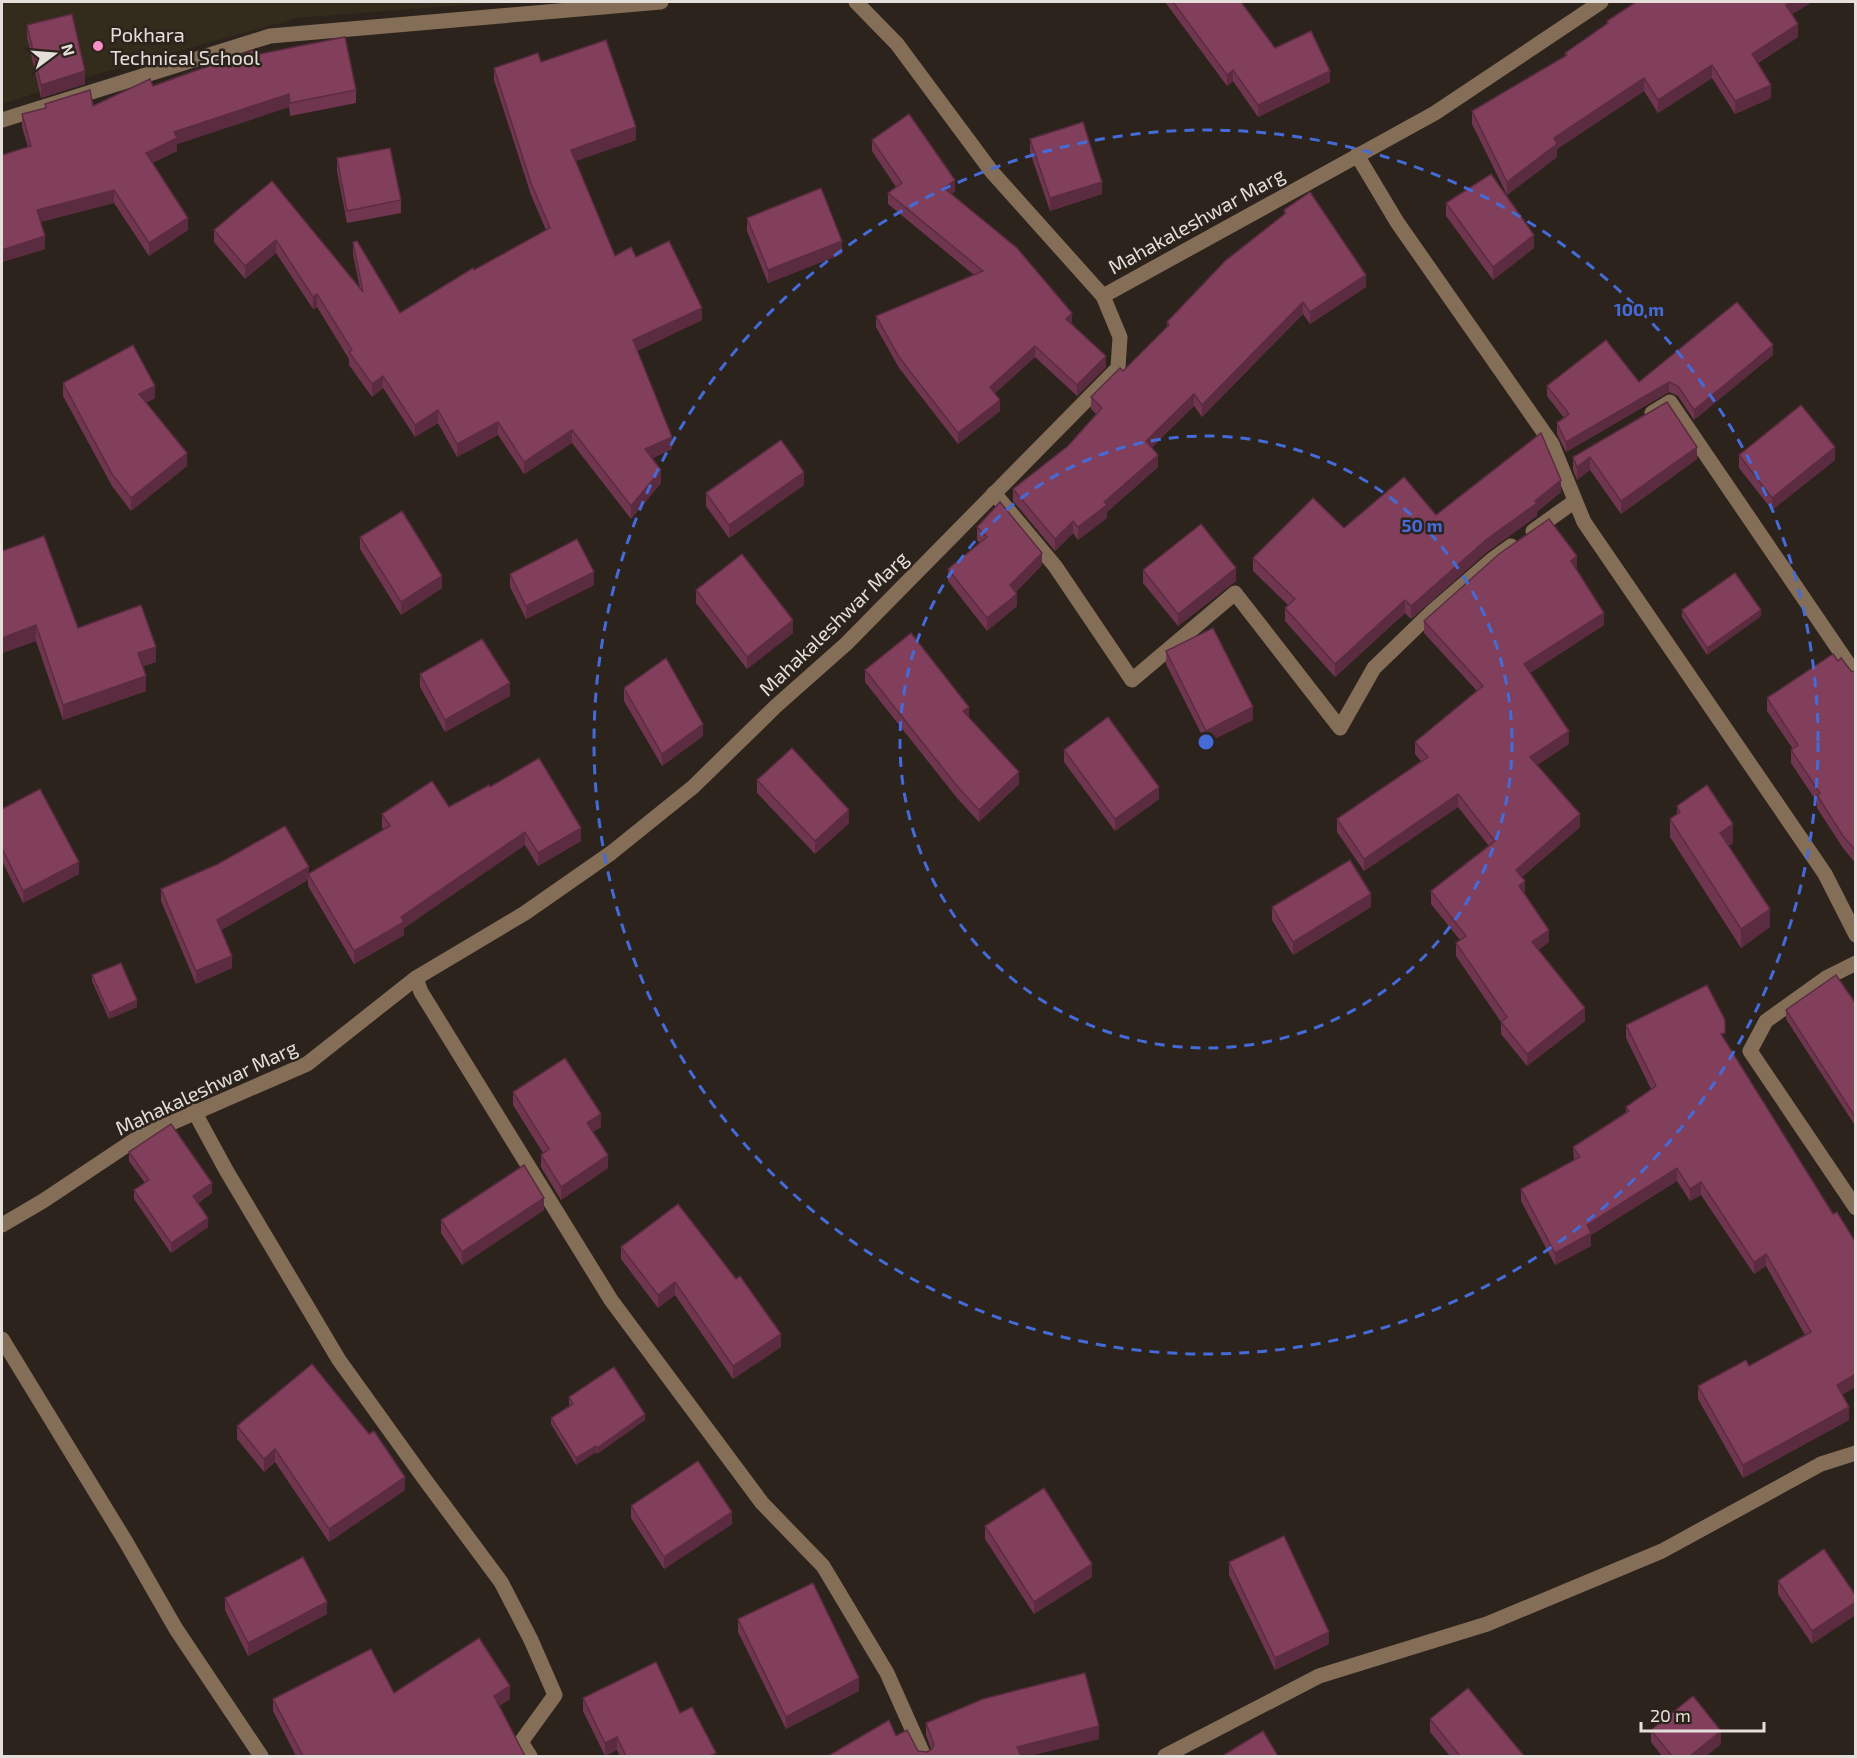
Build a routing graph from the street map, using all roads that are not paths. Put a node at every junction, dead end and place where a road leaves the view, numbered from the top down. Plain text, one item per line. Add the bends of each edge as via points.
1 (662, 2) edge
2 (856, 2) edge
3 (1601, 2) edge
4 (2, 120) edge
5 (1357, 155) junction
6 (1103, 296) junction
7 (1641, 419) edge
8 (993, 493) junction
9 (1575, 501) junction
10 (1856, 675) edge
11 (1856, 935) edge
12 (1856, 963) edge
13 (416, 978) junction
14 (195, 1112) junction
15 (1856, 1208) edge
16 (2, 1225) edge
17 (2, 1339) edge
18 (1856, 1453) edge
19 (261, 1756) edge
20 (530, 1756) edge
21 (924, 1756) edge
22 (1165, 1756) edge

1 - 4 street via 270,36
2 - 6 street via 897,44 993,172
3 - 5 street, Mahakaleshwar Marg via 1435,112
5 - 6 street, Mahakaleshwar Marg
5 - 9 street via 1397,222 1566,463
6 - 8 street, Mahakaleshwar Marg via 1120,336 1118,368
7 - 10 street via 1670,402
8 - 9 street via 1055,566 1132,680 1235,593 1340,728 1374,668 1433,611 1493,559
8 - 13 street, Mahakaleshwar Marg via 846,644 693,787 592,867 525,913
9 - 11 street via 1584,522 1825,874
12 - 15 street via 1826,978 1766,1020 1750,1051
13 - 14 street, Mahakaleshwar Marg via 307,1064
13 - 21 street via 611,1300 762,1503 823,1566 887,1673
14 - 16 street, Mahakaleshwar Marg via 139,1137
14 - 20 street via 339,1360 501,1582 555,1695 521,1742
17 - 19 street via 176,1629
18 - 22 street via 1821,1464 1662,1551 1487,1624 1319,1676

